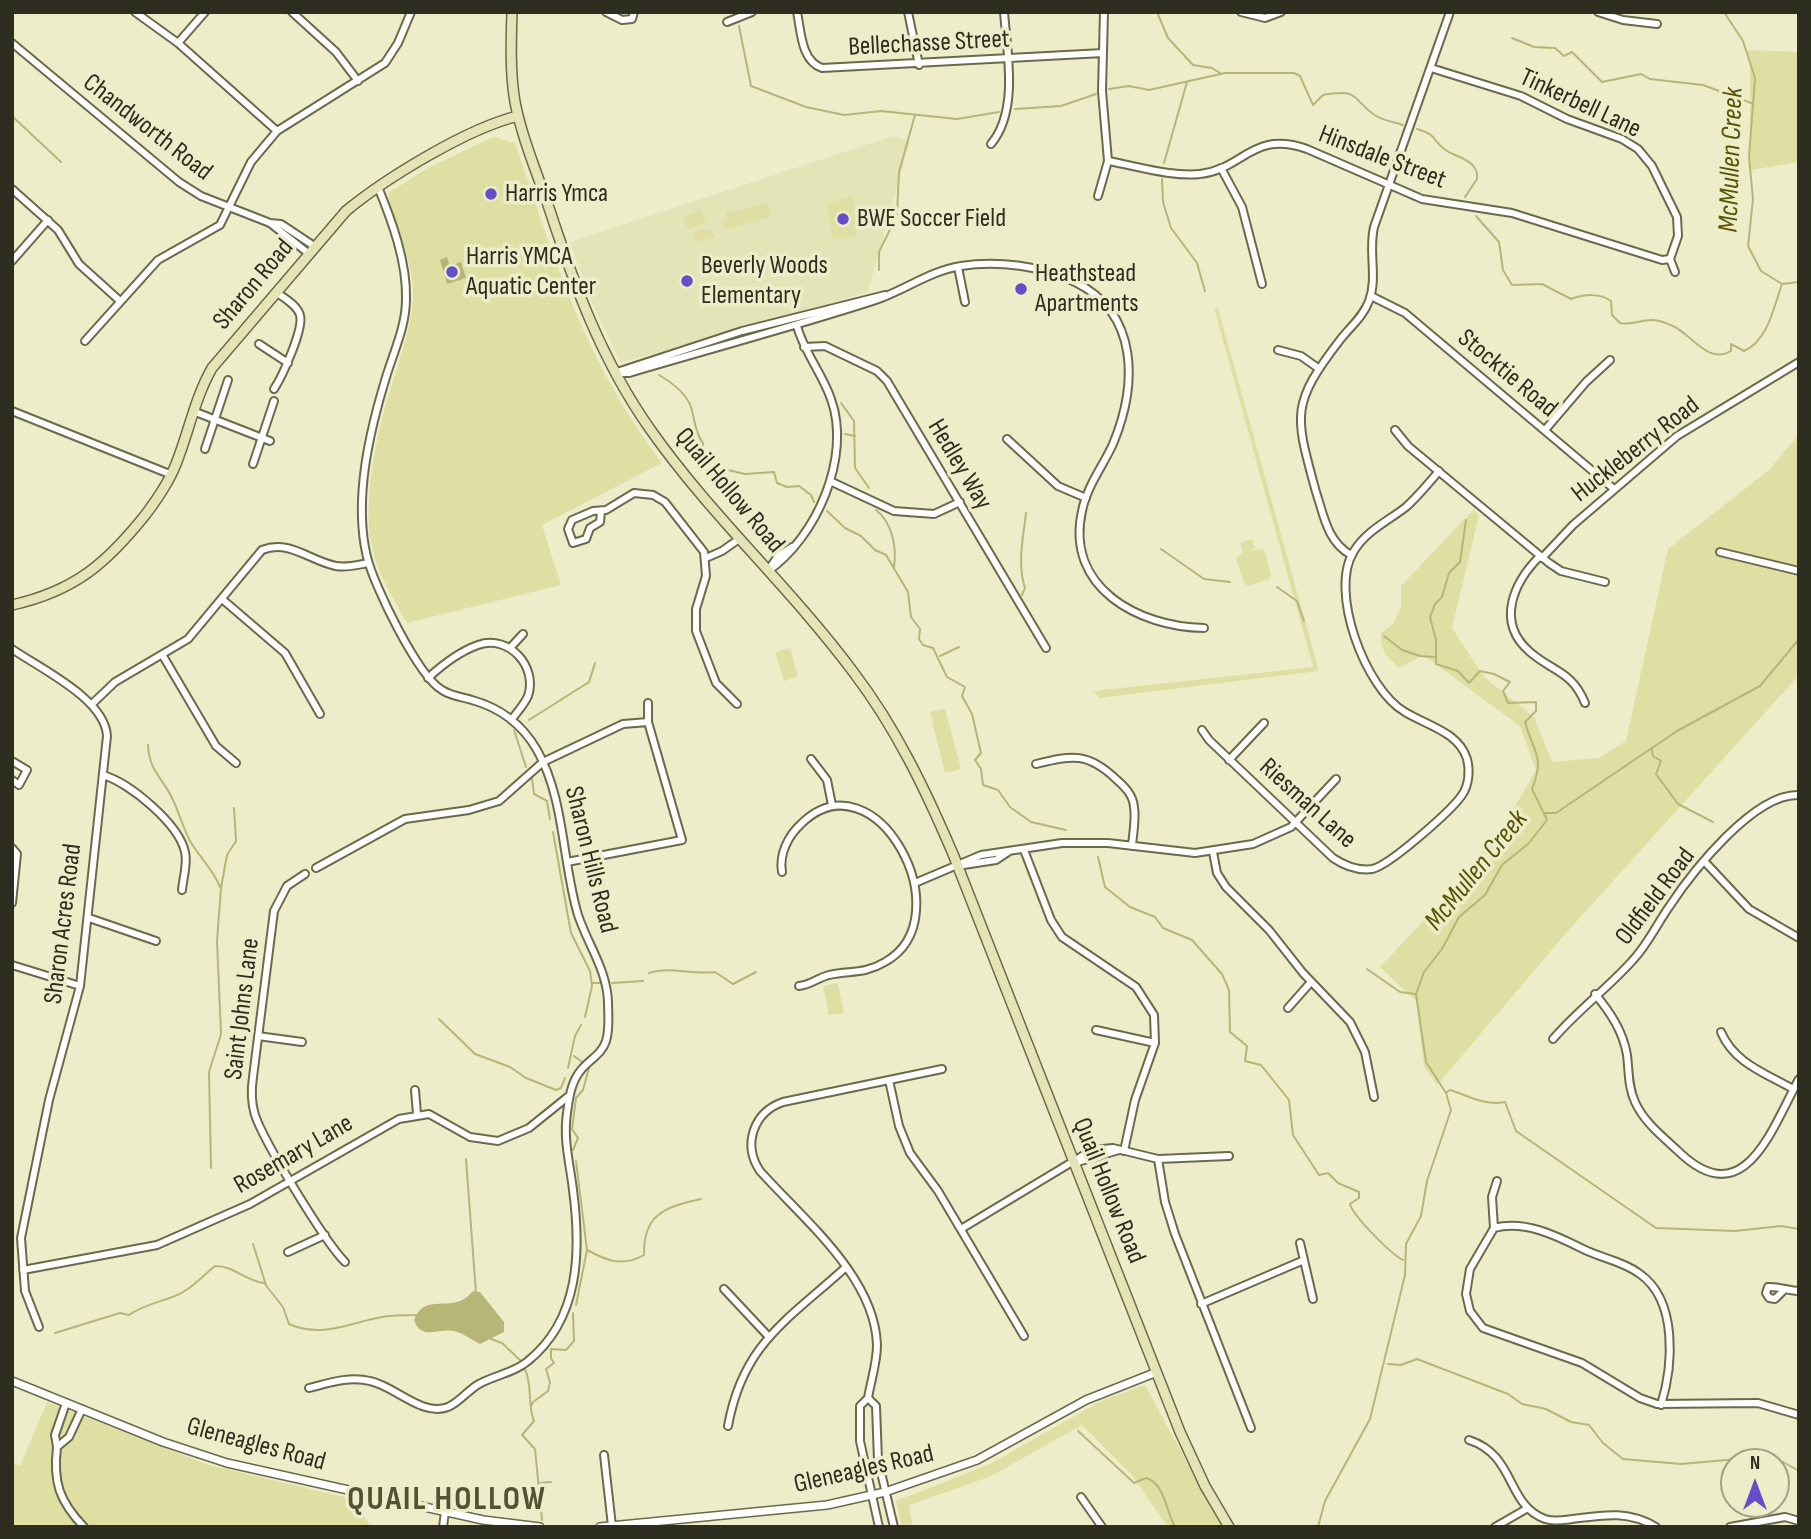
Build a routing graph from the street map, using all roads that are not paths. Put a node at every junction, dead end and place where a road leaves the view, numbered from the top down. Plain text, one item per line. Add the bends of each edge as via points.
1 (135, 12) edge
2 (205, 12) edge
3 (292, 12) edge
4 (411, 12) edge
5 (512, 12) edge
6 (606, 12) edge
7 (634, 12) edge
8 (752, 12) edge
9 (797, 12) edge
10 (908, 12) edge
11 (1004, 12) edge
12 (1104, 12) edge
13 (1241, 12) edge
14 (1281, 12) edge
15 (1450, 12) edge
16 (1598, 12) edge
17 (727, 22) dead end
18 (1657, 24) dead end
19 (12, 43) edge
20 (178, 43) junction
21 (1102, 53) junction
22 (1007, 59) junction
23 (919, 65) junction
24 (1431, 68) junction
25 (358, 81) junction
26 (518, 116) junction
27 (277, 131) junction
28 (991, 144) dead end
29 (1108, 161) junction
30 (1221, 168) junction
31 (1389, 186) junction
32 (378, 187) junction
33 (12, 189) edge
34 (1098, 196) dead end
35 (230, 208) junction
36 (48, 220) junction
37 (311, 249) junction
38 (1670, 259) junction
39 (12, 261) edge
40 (958, 267) junction
41 (1675, 272) dead end
42 (1262, 285) dead end
43 (276, 292) junction
44 (887, 295) junction
45 (1371, 296) junction
46 (120, 301) junction
47 (965, 302) dead end
48 (797, 326) junction
49 (85, 341) dead end
50 (259, 344) dead end
51 (804, 347) junction
52 (1278, 350) dead end
53 (1610, 360) dead end
54 (1799, 362) edge
55 (288, 363) junction
56 (1318, 368) junction
57 (615, 373) junction
58 (228, 380) dead end
59 (274, 389) dead end
60 (274, 401) dead end
61 (12, 411) edge
62 (193, 411) junction
63 (216, 418) junction
64 (1395, 430) dead end
65 (1545, 430) junction
66 (262, 438) junction
67 (1007, 439) dead end
68 (270, 441) dead end
69 (205, 449) dead end
70 (253, 464) dead end
71 (1439, 471) junction
72 (172, 475) junction
73 (832, 482) junction
74 (1614, 489) junction
75 (1086, 498) junction
76 (960, 502) junction
77 (601, 511) junction
78 (739, 538) junction
79 (1720, 552) dead end
80 (1351, 555) junction
81 (1541, 557) junction
82 (706, 558) junction
83 (368, 562) junction
84 (768, 571) junction
85 (1799, 571) edge
86 (1605, 582) dead end
87 (222, 599) junction
88 (12, 605) edge
89 (1204, 628) dead end
90 (523, 634) dead end
91 (510, 648) junction
92 (1046, 648) dead end
93 (12, 649) edge
94 (163, 656) junction
95 (428, 678) junction
96 (1585, 703) dead end
97 (92, 704) junction
98 (648, 704) dead end
99 (737, 704) dead end
100 (320, 714) dead end
101 (512, 719) junction
102 (648, 722) junction
103 (1264, 723) dead end
104 (1202, 730) dead end
105 (811, 759) dead end
106 (1229, 760) junction
107 (12, 761) edge
108 (543, 762) junction
109 (236, 763) dead end
110 (1036, 764) dead end
111 (103, 775) junction
112 (1336, 779) dead end
113 (12, 780) edge
114 (1799, 795) edge
115 (832, 805) junction
116 (1295, 822) junction
117 (1132, 846) junction
118 (12, 848) edge
119 (1024, 850) junction
120 (1213, 852) junction
121 (567, 862) junction
122 (1705, 862) junction
123 (957, 866) junction
124 (316, 868) dead end
125 (782, 872) dead end
126 (305, 874) dead end
127 (13, 876) edge
128 (915, 883) junction
129 (182, 890) dead end
130 (12, 903) edge
131 (89, 918) junction
132 (1799, 938) edge
133 (156, 941) dead end
134 (12, 965) edge
135 (1311, 982) junction
136 (80, 986) junction
137 (799, 986) dead end
138 (1595, 994) junction
139 (1288, 1008) dead end
140 (1097, 1030) dead end
141 (1721, 1032) dead end
142 (258, 1037) junction
143 (1553, 1038) dead end
144 (302, 1042) dead end
145 (1155, 1043) junction
146 (942, 1069) dead end
147 (1799, 1079) edge
148 (889, 1080) junction
149 (1793, 1089) junction
150 (415, 1090) dead end
151 (570, 1095) junction
152 (1374, 1097) dead end
153 (417, 1114) junction
154 (1121, 1151) junction
155 (1229, 1156) dead end
156 (1158, 1158) junction
157 (1074, 1163) junction
158 (292, 1180) junction
159 (1497, 1181) dead end
160 (1493, 1228) junction
161 (12, 1229) edge
162 (961, 1229) junction
163 (22, 1231) junction
164 (325, 1235) junction
165 (1300, 1244) dead end
166 (288, 1252) dead end
167 (1304, 1260) junction
168 (345, 1262) dead end
169 (846, 1267) junction
170 (23, 1270) junction
171 (724, 1289) dead end
172 (1783, 1291) dead end
173 (1799, 1291) edge
174 (1312, 1299) dead end
175 (1201, 1304) junction
176 (39, 1327) dead end
177 (1024, 1336) dead end
178 (769, 1337) junction
179 (1157, 1372) junction
180 (12, 1381) edge
181 (309, 1388) dead end
182 (868, 1398) junction
183 (66, 1403) junction
184 (1661, 1405) junction
185 (82, 1409) junction
186 (1799, 1415) edge
187 (728, 1426) dead end
188 (1251, 1427) dead end
189 (1469, 1440) dead end
190 (57, 1447) junction
191 (604, 1455) dead end
192 (886, 1492) junction
193 (871, 1496) junction
194 (1081, 1497) dead end
195 (1528, 1508) junction
196 (445, 1512) junction
197 (1799, 1521) edge
198 (1560, 1523) edge
199 (612, 1526) edge
200 (84, 1527) edge
201 (443, 1527) edge
202 (540, 1527) edge
203 (600, 1527) edge
204 (879, 1527) edge
205 (894, 1527) edge
206 (1102, 1527) edge
207 (1229, 1527) edge
208 (1495, 1527) edge
209 (1656, 1527) edge
210 (1730, 1527) edge

1 - 20 street
2 - 20 street
3 - 25 street
4 - 25 street via 392,54
5 - 26 main road
6 - 7 street via 625,21 632,19
8 - 17 street
9 - 23 street, Bellechasse Street via 807,56 817,66
10 - 23 street
11 - 22 street
12 - 21 street
13 - 14 street via 1265,18
15 - 24 street
16 - 18 street
19 - 35 street, Chandworth Road via 179,183
20 - 27 street
21 - 22 street, Bellechasse Street
21 - 29 street
22 - 23 street, Bellechasse Street
22 - 28 street via 1005,115
24 - 31 street
24 - 38 street, Tinkerbell Lane via 1521,96 1637,149 1652,166 1676,217 1678,236
25 - 27 street
26 - 32 main road, Sharon Road via 487,124
26 - 57 main road, Quail Hollow Road via 575,289
27 - 35 street via 251,162
29 - 30 street, Hinsdale Street via 1192,175
29 - 34 street
30 - 31 street, Hinsdale Street via 1258,147 1288,144
30 - 42 street via 1242,207
31 - 38 street, Hinsdale Street via 1438,203 1512,213
31 - 45 street via 1372,238
32 - 37 main road, Sharon Road via 346,211
32 - 83 street, Sharon Hills Road via 399,249 407,297 367,461 363,518
33 - 36 street
35 - 37 street, Chandworth Road via 281,225
35 - 46 street via 214,229 158,260
36 - 39 street
36 - 46 street via 79,264
37 - 43 main road, Sharon Road
38 - 41 street
40 - 44 street
40 - 47 street
40 - 75 street via 995,264 1070,279 1098,298 1121,326 1130,359 1129,390 1113,443
43 - 55 street via 300,315
43 - 62 main road, Sharon Road via 212,368
44 - 48 street
44 - 57 street via 742,331
45 - 56 street via 1357,321
45 - 65 street, Stocktie Road via 1405,313
46 - 49 street
48 - 51 street
48 - 57 street via 629,373
50 - 55 street
51 - 73 street via 834,408
51 - 76 street, Hedley Way via 825,346 883,376
52 - 56 street via 1289,351
53 - 65 street
54 - 74 street, Huckleberry Road via 1677,436
55 - 59 street
56 - 80 street via 1303,395 1300,434 1328,529 1335,544
57 - 78 main road, Quail Hollow Road via 680,469
58 - 63 street
60 - 66 street
61 - 72 street
62 - 63 street
62 - 72 main road, Sharon Road
63 - 66 street
63 - 69 street
64 - 71 street
65 - 74 street, Stocktie Road
66 - 68 street
66 - 70 street
67 - 75 street via 1058,486
71 - 80 street
71 - 81 street
72 - 88 main road, Sharon Road via 136,525 92,572 59,592
73 - 76 street via 894,511 934,514
73 - 84 street via 785,560
74 - 81 street, Huckleberry Road
75 - 89 street via 1080,539 1098,584 1119,604 1146,618
76 - 92 street, Hedley Way
77 - 77 street via 572,520 568,529 573,543 586,539 590,528 600,522
77 - 82 street via 626,495 653,495 665,502
78 - 82 street
78 - 84 main road, Quail Hollow Road
79 - 85 street
80 - 116 street, Riesman Lane via 1344,587 1367,672 1389,700 1459,744 1467,759 1466,787 1462,796 1391,860 1372,869 1343,865
81 - 86 street via 1561,571
81 - 96 street, Huckleberry Road via 1515,586 1511,604 1514,626 1527,650 1579,687
82 - 99 street via 696,631 716,683
83 - 87 street via 337,566 289,548 269,547 254,556
83 - 95 street, Sharon Hills Road
84 - 123 main road, Quail Hollow Road via 847,664 878,709 913,768
87 - 94 street via 198,630
87 - 100 street via 285,653
90 - 91 street
91 - 95 street via 479,645
91 - 101 street via 526,664 530,687
93 - 97 street, Sharon Acres Road
94 - 97 street via 116,682
94 - 109 street via 216,746
95 - 101 street, Sharon Hills Road via 449,694 488,704
97 - 111 street, Sharon Acres Road via 107,730
98 - 102 street
101 - 108 street, Sharon Hills Road
102 - 108 street via 623,724
102 - 121 street via 682,840
103 - 106 street
104 - 106 street, Riesman Lane
105 - 115 street via 827,780
106 - 116 street, Riesman Lane
107 - 113 street via 27,770 19,785
108 - 121 street, Sharon Hills Road
108 - 124 street via 499,801 405,819
110 - 117 street via 1074,757 1093,761 1108,771 1133,801
111 - 129 street via 128,785 179,834 186,857
111 - 131 street, Sharon Acres Road
112 - 116 street
114 - 122 street, Oldfield Road via 1782,796 1764,806
115 - 125 street via 801,824 790,838 782,854
115 - 128 street via 860,808 875,820 901,847
116 - 120 street via 1274,837
117 - 119 street via 1062,843
117 - 120 street
118 - 127 street via 17,854
119 - 123 street
119 - 145 street via 1056,929 1071,945 1142,993 1154,1015
120 - 135 street via 1220,880
121 - 151 street, Sharon Hills Road via 579,917 605,976 608,1001 607,1040 576,1077
122 - 132 street via 1749,909
122 - 138 street, Oldfield Road via 1635,958
123 - 128 street
123 - 157 main road, Quail Hollow Road
126 - 142 street, Saint Johns Lane via 287,886 276,905
127 - 130 street
128 - 137 street via 915,922 907,940 888,961 864,972 828,975
131 - 133 street
131 - 136 street, Sharon Acres Road
134 - 136 street
135 - 139 street
135 - 152 street via 1357,1034
136 - 163 street, Sharon Acres Road via 49,1100
138 - 143 street, Oldfield Road
138 - 149 street via 1621,1034 1631,1092 1641,1114 1703,1171 1724,1175 1751,1163
140 - 145 street
141 - 149 street via 1737,1057
142 - 144 street
142 - 158 street, Saint Johns Lane via 251,1089 255,1114
145 - 154 street
146 - 148 street
147 - 149 street
148 - 162 street via 906,1146
148 - 169 street via 777,1104 762,1115 752,1134 752,1154 760,1171
150 - 153 street
151 - 153 street via 529,1128 498,1141 470,1137 437,1117
151 - 181 street, Sharon Hills Road via 565,1139 576,1215 576,1270 565,1313 548,1339 526,1363 477,1384 443,1409 428,1408 386,1385 363,1380
153 - 158 street, Rosemary Lane via 394,1120
154 - 156 street
154 - 157 street
155 - 156 street
156 - 175 street via 1168,1215
157 - 162 street
157 - 179 main road, Quail Hollow Road
158 - 164 street, Saint Johns Lane
158 - 170 street, Rosemary Lane via 157,1245
159 - 160 street via 1492,1197
160 - 184 street via 1552,1234 1633,1269 1647,1280 1663,1307 1669,1341
160 - 184 street via 1469,1273 1467,1303 1477,1322 1490,1332 1594,1368 1640,1398
161 - 163 street
162 - 177 street
163 - 170 street, Sharon Acres Road
164 - 166 street
164 - 168 street, Saint Johns Lane
165 - 167 street
167 - 174 street
167 - 175 street
169 - 178 street
169 - 182 street via 865,1295 876,1333 877,1359
170 - 176 street, Sharon Acres Road via 25,1291
171 - 178 street
172 - 173 street
175 - 188 street
178 - 187 street via 742,1373
179 - 192 street, Gleneagles Road via 1086,1400 977,1460
179 - 207 main road, Quail Hollow Road via 1196,1468
180 - 183 street, Gleneagles Road
182 - 192 street via 876,1406 875,1442
182 - 193 street via 860,1406 860,1441
183 - 185 street, Gleneagles Road
183 - 190 street via 55,1435
184 - 186 street via 1749,1402
185 - 190 street via 69,1437
185 - 196 street, Gleneagles Road via 228,1463
189 - 195 street via 1500,1459
190 - 200 street via 54,1476 70,1513
191 - 199 street
192 - 193 street, Gleneagles Road
192 - 205 street
193 - 199 street, Gleneagles Road via 827,1505
193 - 204 street
194 - 206 street
195 - 198 street
195 - 208 street
196 - 201 street
196 - 202 street, Gleneagles Road
197 - 210 street via 1785,1517
198 - 209 street via 1618,1514 1641,1518
199 - 203 street, Gleneagles Road

